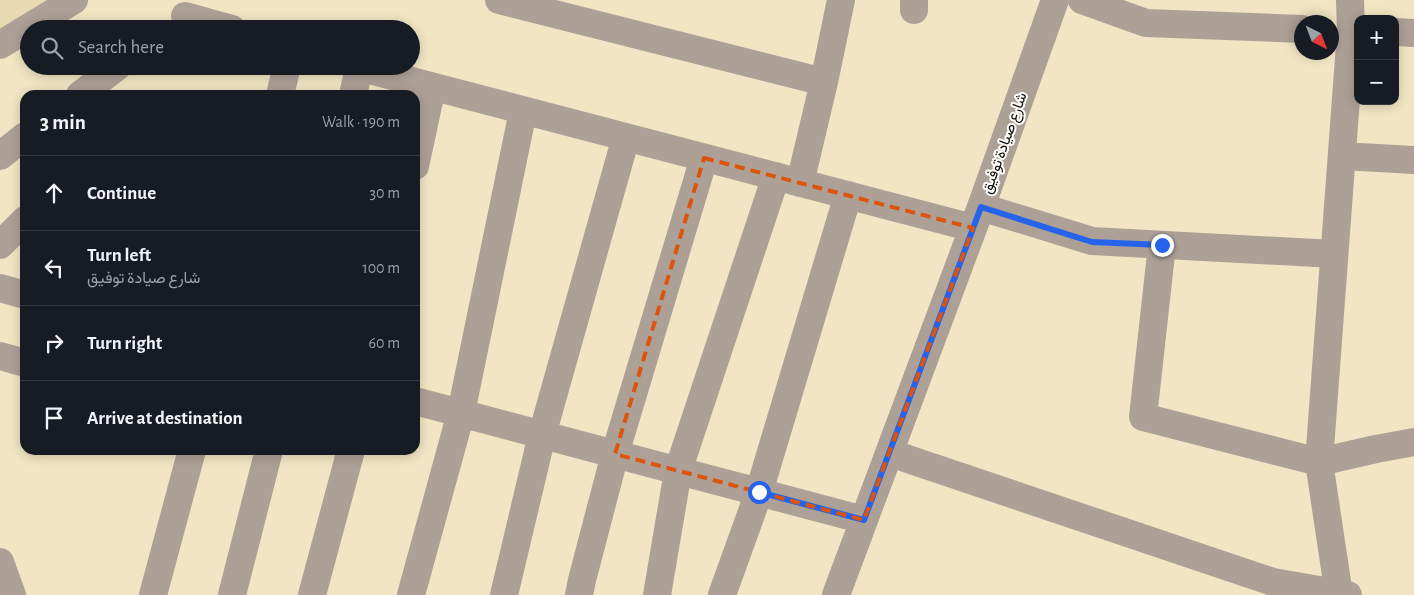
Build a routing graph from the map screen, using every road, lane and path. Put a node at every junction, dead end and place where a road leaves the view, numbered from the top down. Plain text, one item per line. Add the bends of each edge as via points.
1 (74, 0) edge
2 (499, 0) edge
3 (841, 0) edge
4 (1055, 0) edge
5 (1082, 0) edge
6 (1350, 0) edge
7 (183, 15) edge
8 (41, 20) edge
9 (200, 20) edge
10 (1294, 29) edge
11 (1347, 30) edge
12 (1399, 32) edge
13 (20, 33) edge
14 (1414, 33) edge
15 (0, 45) edge
16 (106, 75) edge
17 (285, 75) edge
18 (356, 75) edge
19 (387, 75) edge
20 (824, 82) junction
21 (432, 87) junction
22 (87, 90) edge
23 (281, 90) edge
24 (354, 90) edge
25 (522, 111) junction
26 (626, 137) junction
27 (20, 140) edge
28 (420, 143) edge
29 (0, 156) edge
30 (1342, 156) junction
31 (704, 158) junction
32 (1414, 160) edge
33 (788, 180) junction
34 (848, 195) junction
35 (977, 217) junction
36 (20, 225) edge
37 (0, 245) edge
38 (1162, 245) junction
39 (1334, 254) junction
40 (0, 288) edge
41 (20, 293) edge
42 (0, 356) edge
43 (20, 362) edge
44 (420, 402) edge
45 (461, 413) junction
46 (542, 435) junction
47 (1414, 442) edge
48 (890, 453) junction
49 (615, 454) junction
50 (191, 455) edge
51 (268, 455) edge
52 (350, 455) edge
53 (1319, 462) junction
54 (678, 471) junction
55 (759, 492) junction
56 (864, 520) junction
57 (0, 562) edge
58 (1270, 588) edge
59 (840, 594) edge
60 (1342, 594) edge
61 (12, 595) edge
62 (153, 595) edge
63 (232, 595) edge
64 (312, 595) edge
65 (411, 595) edge
66 (504, 595) edge
67 (579, 595) edge
68 (657, 595) edge
69 (722, 595) edge

1 - 8 street
2 - 20 street
3 - 20 street
4 - 35 street, شارع صيادة توفيق
5 - 10 street via 1146,22
6 - 11 street
7 - 9 street
11 - 30 street
12 - 14 street
13 - 15 street
16 - 22 street
17 - 23 street
18 - 24 street
19 - 21 street
20 - 33 street
21 - 25 street
21 - 28 street
25 - 26 street
25 - 45 street
26 - 31 street
26 - 46 street
27 - 29 street
30 - 32 street
30 - 39 street
31 - 33 street
31 - 49 street
33 - 34 street
33 - 54 street
34 - 35 street
34 - 55 street
35 - 38 street via 1092,242
35 - 48 street, شارع صيادة توفيق
36 - 37 street
38 - 39 street
38 - 53 street via 1143,417
39 - 53 street
40 - 41 street
42 - 43 street
44 - 45 street
45 - 46 street
45 - 65 street
46 - 49 street
46 - 66 street
47 - 53 street
48 - 56 street, شارع صيادة توفيق
48 - 58 street
49 - 54 street
49 - 67 street
50 - 62 street
51 - 63 street
52 - 64 street
53 - 60 street
54 - 55 street
54 - 68 street
55 - 56 street
55 - 69 street
56 - 59 street, شارع صيادة توفيق
57 - 61 street
58 - 60 street

